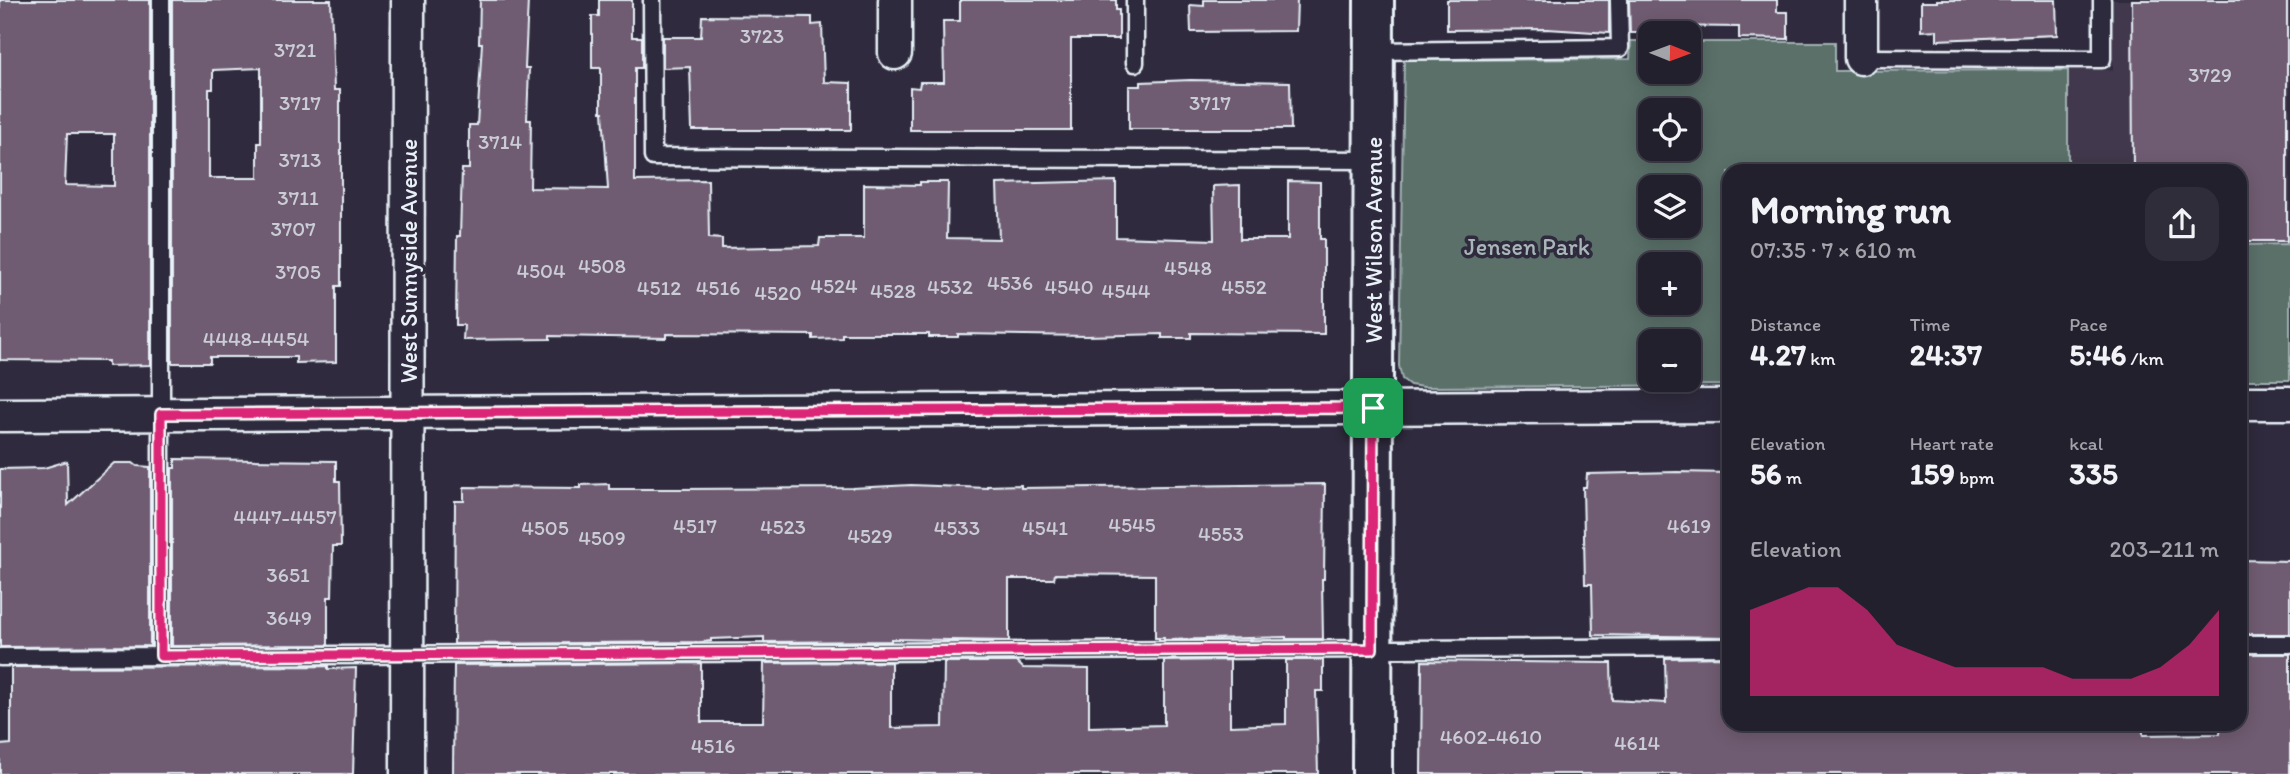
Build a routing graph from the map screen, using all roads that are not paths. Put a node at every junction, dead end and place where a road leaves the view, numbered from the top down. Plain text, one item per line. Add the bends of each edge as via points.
1 (161, 0) edge
2 (408, 0) edge
3 (653, 0) edge
4 (895, 0) edge
5 (1135, 0) edge
6 (1374, 0) edge
7 (1619, 0) edge
8 (1861, 0) edge
9 (2102, 0) edge
10 (1374, 51) junction
11 (895, 53) dead end
12 (1861, 58) joint
13 (1135, 63) dead end
14 (1374, 160) junction
15 (2290, 403) edge
16 (2247, 404) edge
17 (1722, 406) edge
18 (1373, 408) junction
19 (407, 412) junction
20 (161, 414) junction
21 (0, 415) edge
22 (2290, 644) edge
23 (2247, 645) edge
24 (1722, 648) edge
25 (1372, 649) junction
26 (407, 655) junction
27 (161, 656) junction
28 (0, 657) edge
29 (407, 774) edge
30 (1372, 774) edge

1 - 20 lane
2 - 19 street, West Sunnyside Avenue
3 - 14 lane via 653,157
4 - 11 street
5 - 13 lane
6 - 10 street, West Wilson Avenue
7 - 10 lane via 1620,48
8 - 12 street
9 - 12 lane via 2102,59
10 - 14 street, West Wilson Avenue
14 - 18 street, West Wilson Avenue
15 - 16 street
17 - 18 street
18 - 19 street
18 - 25 street, West Wilson Avenue
19 - 20 street
19 - 26 street, West Sunnyside Avenue
20 - 21 street
20 - 27 lane
22 - 23 lane
24 - 25 lane
25 - 26 lane
25 - 30 street, West Wilson Avenue
26 - 27 lane
26 - 29 street, West Sunnyside Avenue
27 - 28 lane

